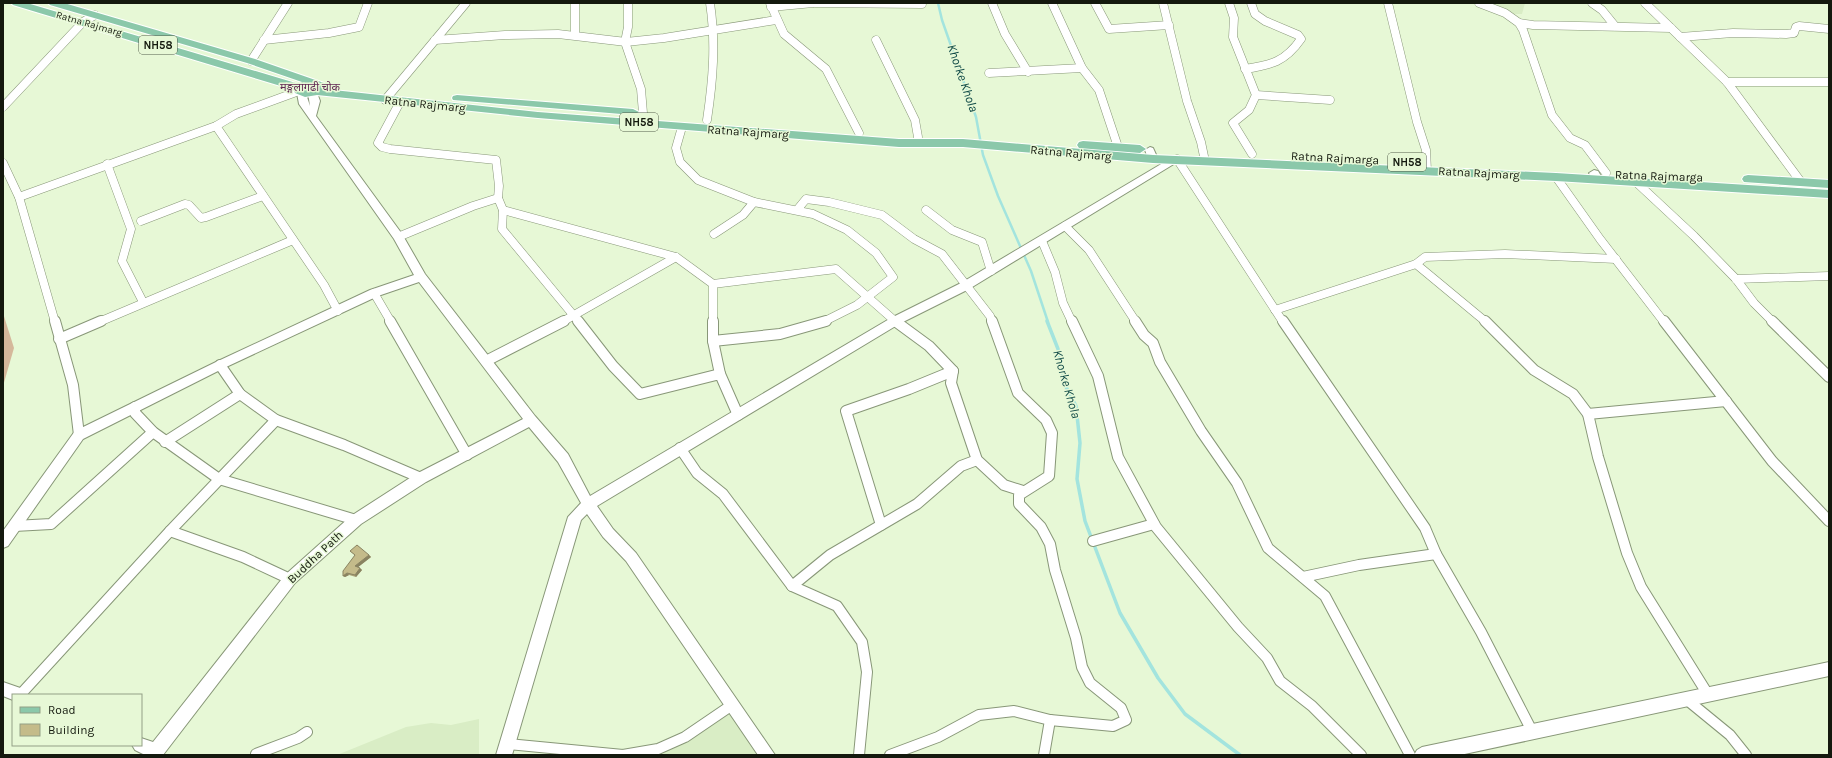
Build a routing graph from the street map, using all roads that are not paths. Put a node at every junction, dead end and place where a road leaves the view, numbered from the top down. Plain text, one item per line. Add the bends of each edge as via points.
1 (16, 3) edge
2 (53, 3) edge
3 (288, 3) edge
4 (368, 3) edge
5 (466, 3) edge
6 (575, 3) edge
7 (628, 3) edge
8 (710, 3) edge
9 (814, 3) edge
10 (840, 3) edge
11 (992, 3) edge
12 (1052, 3) edge
13 (1095, 3) edge
14 (1163, 3) edge
15 (1229, 3) edge
16 (1251, 3) edge
17 (1388, 3) edge
18 (1479, 3) edge
19 (1592, 3) edge
20 (1645, 3) edge
21 (893, 4) edge
22 (922, 4) dead end
23 (771, 5) edge
24 (95, 15) junction
25 (776, 20) junction
26 (83, 22) junction
27 (1519, 23) junction
28 (1169, 25) junction
29 (1614, 26) junction
30 (1671, 28) junction
31 (1829, 29) edge
32 (714, 30) junction
33 (575, 35) junction
34 (1680, 37) junction
35 (264, 40) junction
36 (435, 40) junction
37 (876, 40) dead end
38 (625, 42) junction
39 (251, 61) junction
40 (1082, 68) junction
41 (1245, 70) junction
42 (1028, 72) junction
43 (989, 73) dead end
44 (1727, 82) junction
45 (1829, 82) edge
46 (308, 89) junction
47 (1256, 95) junction
48 (388, 96) junction
49 (1330, 100) dead end
50 (400, 102) junction
51 (3, 107) edge
52 (643, 113) junction
53 (707, 120) junction
54 (216, 126) junction
55 (682, 127) junction
56 (859, 133) junction
57 (918, 136) junction
58 (960, 141) junction
59 (987, 144) junction
60 (1118, 146) junction
61 (1152, 154) junction
62 (1252, 154) junction
63 (1204, 157) junction
64 (1177, 159) junction
65 (3, 163) edge
66 (107, 164) junction
67 (1427, 167) junction
68 (1599, 176) junction
69 (1556, 177) junction
70 (1636, 182) junction
71 (1801, 182) junction
72 (1829, 184) edge
73 (1829, 194) edge
74 (263, 196) junction
75 (19, 197) junction
76 (498, 198) junction
77 (754, 202) junction
78 (503, 210) junction
79 (797, 210) junction
80 (926, 210) dead end
81 (141, 221) dead end
82 (1065, 226) junction
83 (714, 234) dead end
84 (398, 237) junction
85 (293, 240) junction
86 (1042, 241) junction
87 (676, 257) junction
88 (1616, 259) junction
89 (1416, 264) junction
90 (991, 271) junction
91 (1829, 276) edge
92 (421, 277) junction
93 (1736, 280) junction
94 (712, 284) junction
95 (965, 286) junction
96 (374, 293) junction
97 (869, 297) junction
98 (143, 302) junction
99 (1274, 310) junction
100 (338, 311) junction
101 (574, 316) junction
102 (895, 321) junction
103 (59, 339) junction
104 (713, 341) junction
105 (486, 361) junction
106 (220, 365) junction
107 (953, 371) junction
108 (720, 374) junction
109 (1829, 377) edge
110 (240, 394) junction
111 (1726, 400) junction
112 (135, 407) junction
113 (1588, 414) junction
114 (738, 415) junction
115 (276, 420) junction
116 (531, 420) junction
117 (153, 432) junction
118 (79, 435) junction
119 (165, 442) junction
120 (680, 448) junction
121 (467, 455) junction
122 (977, 460) junction
123 (421, 478) junction
124 (219, 479) junction
125 (1023, 491) junction
126 (588, 504) junction
127 (356, 520) junction
128 (1829, 521) edge
129 (881, 524) junction
130 (1154, 524) junction
131 (14, 526) junction
132 (170, 531) junction
133 (3, 542) edge
134 (1093, 542) dead end
135 (1436, 554) junction
136 (1303, 577) junction
137 (290, 580) junction
138 (792, 586) junction
139 (1829, 669) edge
140 (3, 689) edge
141 (1707, 693) junction
142 (17, 694) edge
143 (21, 694) edge
144 (1686, 699) junction
145 (732, 705) junction
146 (1050, 720) junction
147 (308, 732) dead end
148 (1533, 733) junction
149 (142, 746) edge
150 (506, 750) edge
151 (154, 753) edge
152 (256, 754) edge
153 (767, 755) edge
154 (859, 755) edge
155 (890, 755) edge
156 (1044, 755) edge
157 (1361, 755) edge
158 (1410, 755) edge
159 (1422, 755) edge
160 (1746, 755) edge

1 - 26 main road, Ratna Rajmarg / NH58
2 - 24 main road, Ratna Rajmarg / NH58
3 - 35 street
4 - 35 street via 359,27
5 - 36 street
6 - 33 street
7 - 38 street
8 - 32 street
9 - 10 street
9 - 23 street
10 - 21 street
11 - 42 street via 1005,34
12 - 40 street
13 - 28 street via 1109,29
14 - 28 street
15 - 41 street via 1234,18 1233,37
16 - 41 street via 1260,18 1298,35 1301,39 1292,53 1281,61
17 - 67 street via 1426,150
18 - 27 street via 1505,13
19 - 29 street via 1602,10
20 - 30 street
21 - 22 street
23 - 25 street
24 - 26 street
24 - 39 main road, Ratna Rajmarg / NH58
25 - 32 street
25 - 56 street via 784,34 826,69
26 - 46 main road, Ratna Rajmarg / NH58
26 - 51 street
27 - 29 street
27 - 68 street via 1552,115 1570,138 1585,145
28 - 63 street via 1187,101
29 - 30 street
30 - 34 street
31 - 34 street via 1799,26 1794,33 1786,34 1733,33
32 - 38 street
32 - 53 street via 713,77
33 - 36 street
33 - 38 street
34 - 44 street
35 - 39 street
36 - 48 street
37 - 57 street via 915,120
38 - 52 street via 641,89
39 - 46 main road, Ratna Rajmarg / NH58
40 - 42 street
40 - 60 street via 1099,90
41 - 47 street
42 - 43 street
44 - 45 street
44 - 71 street
46 - 48 main road, Ratna Rajmarg / NH58
46 - 54 street via 236,114
46 - 84 main road via 304,104 311,116
47 - 49 street
47 - 62 street via 1249,110 1233,123
48 - 50 main road, Ratna Rajmarg / NH58
48 - 52 main road, Ratna Rajmarg / NH58
50 - 55 main road, Ratna Rajmarg / NH58
50 - 76 street via 378,143 382,147 496,160
52 - 53 main road, Ratna Rajmarg / NH58
53 - 56 main road, Ratna Rajmarg / NH58
54 - 66 street
54 - 74 street
55 - 58 main road, Ratna Rajmarg / NH58 via 899,143
55 - 77 street via 676,148 680,162 698,180
56 - 57 main road, Ratna Rajmarg / NH58
57 - 58 main road, Ratna Rajmarg / NH58
58 - 59 main road, Ratna Rajmarg / NH58
59 - 60 main road, Ratna Rajmarga / NH58
59 - 61 main road, Ratna Rajmarg / NH58
60 - 61 main road, Ratna Rajmarga / NH58
61 - 63 main road, Ratna Rajmarga / NH58
61 - 64 main road, Ratna Rajmarg / NH58
62 - 63 main road, Ratna Rajmarga / NH58
62 - 67 main road, Ratna Rajmarga / NH58
63 - 64 main road, Ratna Rajmarg / NH58
63 - 67 main road, Ratna Rajmarg / NH58
64 - 82 main road
64 - 99 street
65 - 75 street
66 - 75 street
66 - 98 street via 131,229 122,261
67 - 68 main road, Ratna Rajmarga / NH58
67 - 69 main road, Ratna Rajmarg / NH58
68 - 69 main road, Ratna Rajmarg / NH58
68 - 70 main road, Ratna Rajmarg / NH58
68 - 71 main road, Ratna Rajmarga / NH58
69 - 88 street
70 - 73 main road, Ratna Rajmarg / NH58
70 - 93 street via 1694,236
71 - 72 main road, Ratna Rajmarga / NH58
74 - 81 street via 206,217 201,218 185,204
74 - 85 street
75 - 103 street
76 - 78 street
76 - 84 street
77 - 79 street
77 - 83 street via 744,215
78 - 87 street
78 - 101 street via 502,229
79 - 95 street via 806,199 882,215 914,239 942,254
79 - 97 street via 813,214 847,230 876,253 894,277
80 - 90 street via 957,233 982,242
82 - 86 main road
82 - 136 street via 1089,250 1144,335 1152,342 1160,362 1201,431 1237,483 1268,548
84 - 92 main road
85 - 98 street
85 - 100 street via 324,285
86 - 90 main road
86 - 130 street via 1056,272 1063,303 1098,376 1118,457
87 - 94 street
87 - 101 street
88 - 89 street via 1505,254 1425,257
88 - 111 street
89 - 99 street
89 - 113 street via 1490,325 1534,370 1573,394
90 - 95 main road
91 - 93 street
92 - 96 main road
92 - 105 main road
93 - 109 street via 1754,303
94 - 97 street via 836,269
94 - 104 street
95 - 102 main road
95 - 125 street via 990,316 1018,393 1046,420 1052,433 1049,476
96 - 100 main road
96 - 121 street
97 - 102 street
97 - 104 street via 845,313 815,325 765,338
98 - 103 street
99 - 135 street via 1425,528
100 - 106 main road
101 - 105 street
101 - 108 street via 618,372 640,394
102 - 107 street via 928,346
102 - 114 main road
103 - 118 street via 73,385
104 - 108 street
105 - 116 main road
106 - 110 street
106 - 112 main road
107 - 122 street via 951,383
107 - 129 street via 846,411
108 - 114 street
110 - 115 street
110 - 119 street
111 - 113 street
111 - 128 street via 1772,461
112 - 117 street via 135,413
112 - 118 main road
113 - 141 street via 1598,457 1632,567 1641,587
114 - 120 main road
115 - 123 street via 344,445
115 - 124 street
116 - 121 main road, Buddha Path
116 - 126 main road via 563,458
117 - 119 street
117 - 131 street via 51,524
118 - 131 main road
119 - 124 street
120 - 126 main road
120 - 138 street via 697,473 723,494
121 - 123 main road, Buddha Path
122 - 125 street via 1004,485
122 - 129 street via 961,466 917,504
123 - 127 main road, Buddha Path
124 - 127 street
124 - 132 street
125 - 146 street via 1019,495 1019,504 1041,527 1050,544 1082,667 1090,683 1121,708 1126,720 1113,726
126 - 145 main road via 608,533 631,557
126 - 150 main road via 575,517
127 - 137 main road, Buddha Path
129 - 138 street via 830,555
130 - 134 street
130 - 157 street via 1238,627 1267,658 1280,681 1312,706
131 - 133 main road
132 - 137 street via 243,557
132 - 143 street
135 - 136 street via 1360,565
135 - 148 street via 1481,632
136 - 158 street via 1325,596
137 - 151 main road, Buddha Path
138 - 154 street via 837,606 862,642 867,672
139 - 141 main road
140 - 142 main road
141 - 144 main road
144 - 148 main road
144 - 160 street via 1730,735
145 - 150 street via 685,737 658,749 623,755
145 - 153 main road
146 - 155 street via 1014,711 979,715 938,737
146 - 156 street
147 - 152 street
148 - 159 main road
149 - 151 main road

